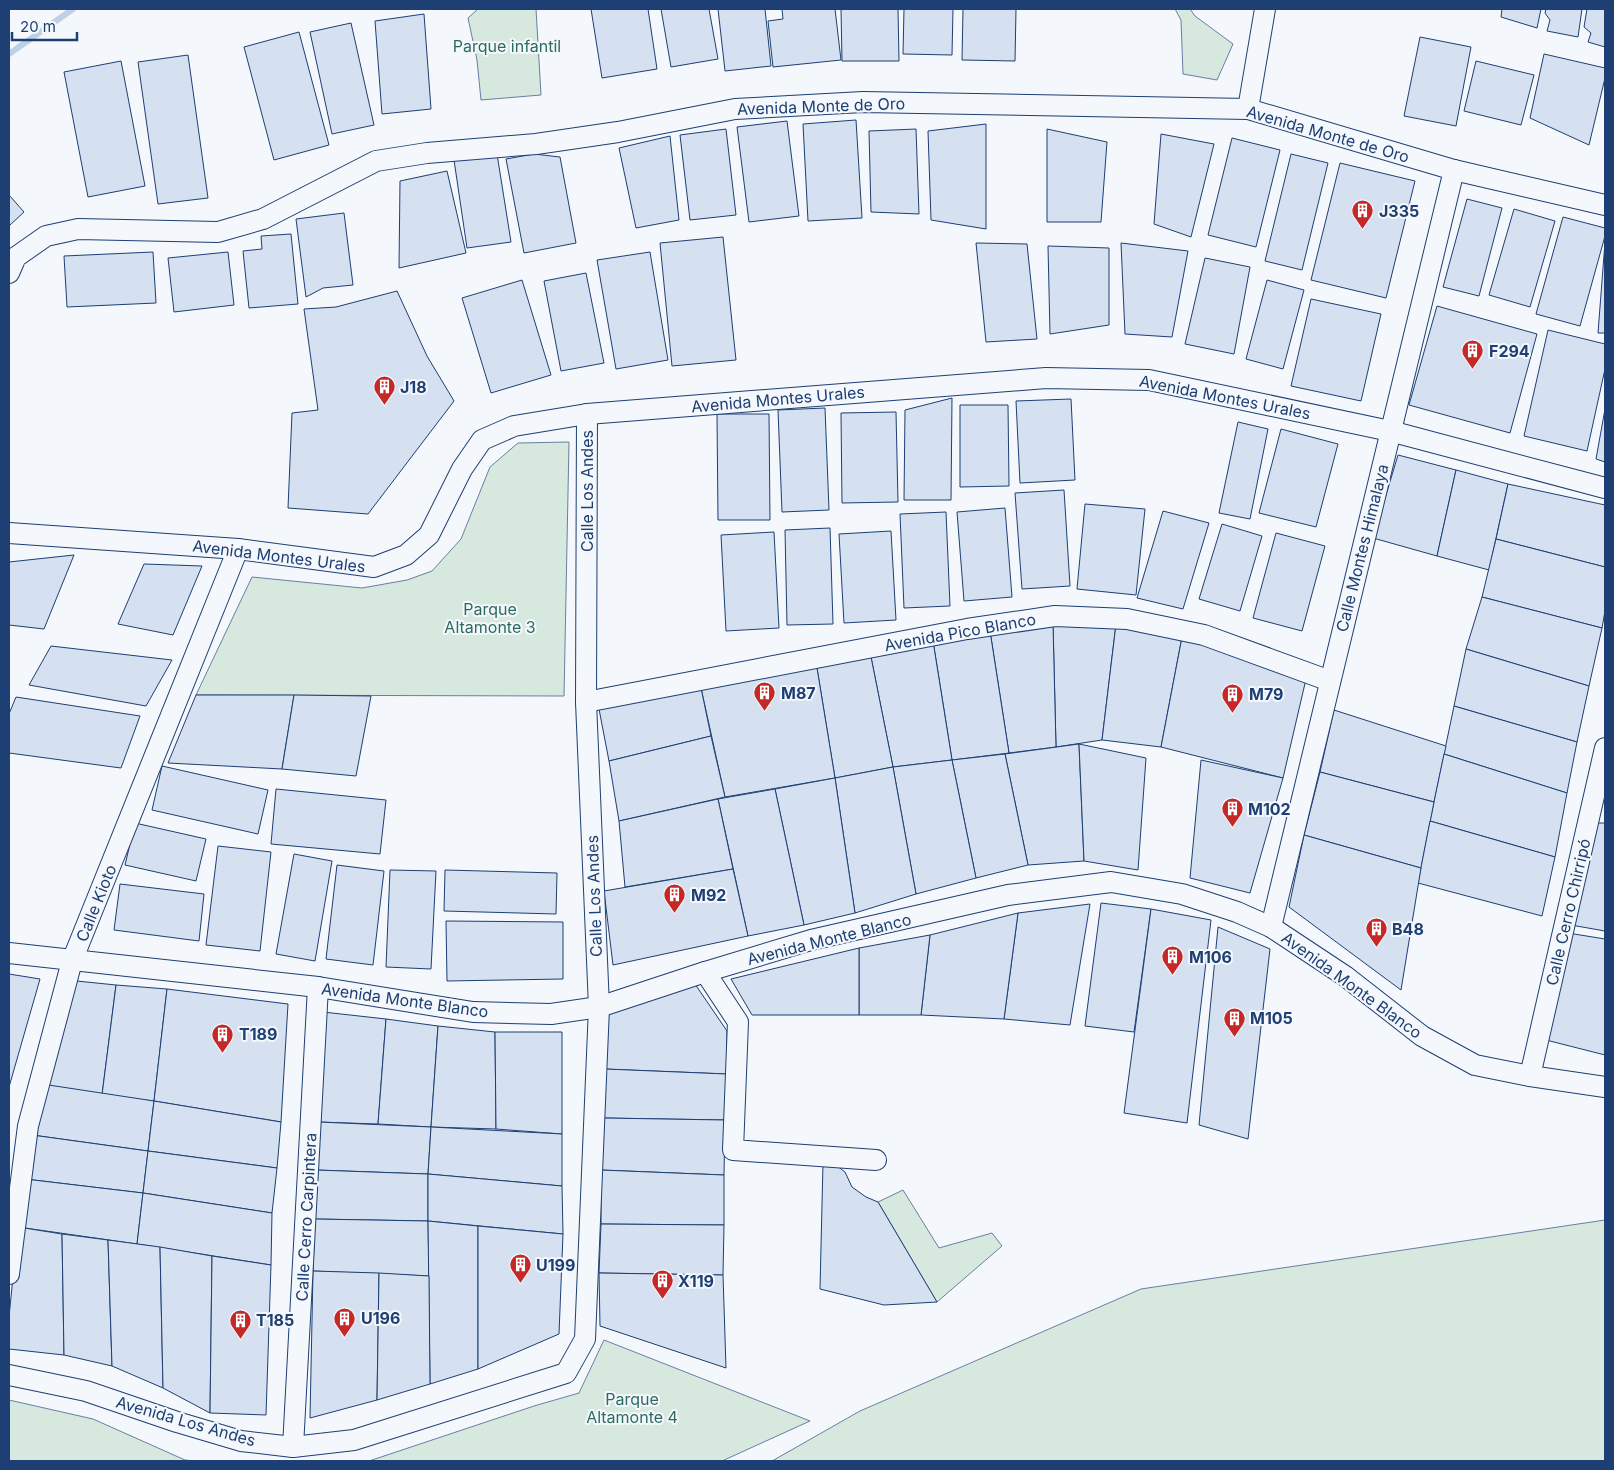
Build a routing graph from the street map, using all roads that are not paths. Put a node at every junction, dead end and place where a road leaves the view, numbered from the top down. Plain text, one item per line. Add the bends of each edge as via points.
1 (1265, 9) edge
2 (1248, 109) junction
3 (1454, 170) junction
4 (1605, 205) edge
5 (9, 273) edge
6 (587, 414) junction
7 (1390, 431) junction
8 (1605, 488) edge
9 (9, 533) edge
10 (238, 549) junction
11 (1330, 681) junction
12 (586, 702) junction
13 (1605, 748) edge
14 (1600, 801) edge
15 (1272, 927) junction
16 (9, 953) edge
17 (72, 961) junction
18 (705, 972) junction
19 (318, 987) junction
20 (598, 1007) junction
21 (1530, 1076) junction
22 (1605, 1087) edge
23 (876, 1160) dead end
24 (9, 1274) edge
25 (566, 1373) joint
26 (9, 1375) edge
27 (293, 1447) junction

1 - 2 street
2 - 3 street, Avenida Monte de Oro
2 - 5 street, Avenida Monte de Oro via 863,102 735,109 536,144 376,160 263,219 218,232 78,229 46,236 16,257
3 - 4 street, Avenida Monte de Oro
3 - 7 street, Calle Montes Himalaya
6 - 7 street, Avenida Montes Urales via 1046,378 1149,380
6 - 10 street, Avenida Montes Urales via 514,426 482,440 462,469 429,535 406,555 374,567
6 - 12 street, Calle Los Andes
7 - 8 street, Avenida Montes Urales
7 - 11 street, Calle Montes Himalaya
9 - 10 street, Avenida Montes Urales
10 - 17 street, Calle Kioto
11 - 12 street, Avenida Pico Blanco via 1204,635 1127,619 1055,616 967,629
11 - 15 street, Calle Montes Himalaya
12 - 20 street, Calle Los Andes
13 - 14 street, Calle Cerro Chirripó
14 - 21 street, Calle Cerro Chirripó
15 - 18 street, Avenida Monte Blanco via 1182,894 1111,882 1008,895 811,940
15 - 21 street, Avenida Monte Blanco via 1345,976 1422,1036 1475,1065
16 - 17 street, Avenida Monte Blanco
17 - 19 street, Avenida Monte Blanco
17 - 24 street, Calle Kioto via 28,1126
18 - 20 street, Avenida Monte Blanco
18 - 23 street via 738,1022 733,1150
19 - 20 street, Avenida Monte Blanco via 473,1012 551,1014
19 - 27 street, Calle Cerro Carpintera
20 - 25 street, Calle Los Andes via 585,1339
21 - 22 street, Avenida Monte Blanco
25 - 27 street, Avenida Los Andes via 354,1440
26 - 27 street, Avenida Los Andes via 86,1391 241,1441

